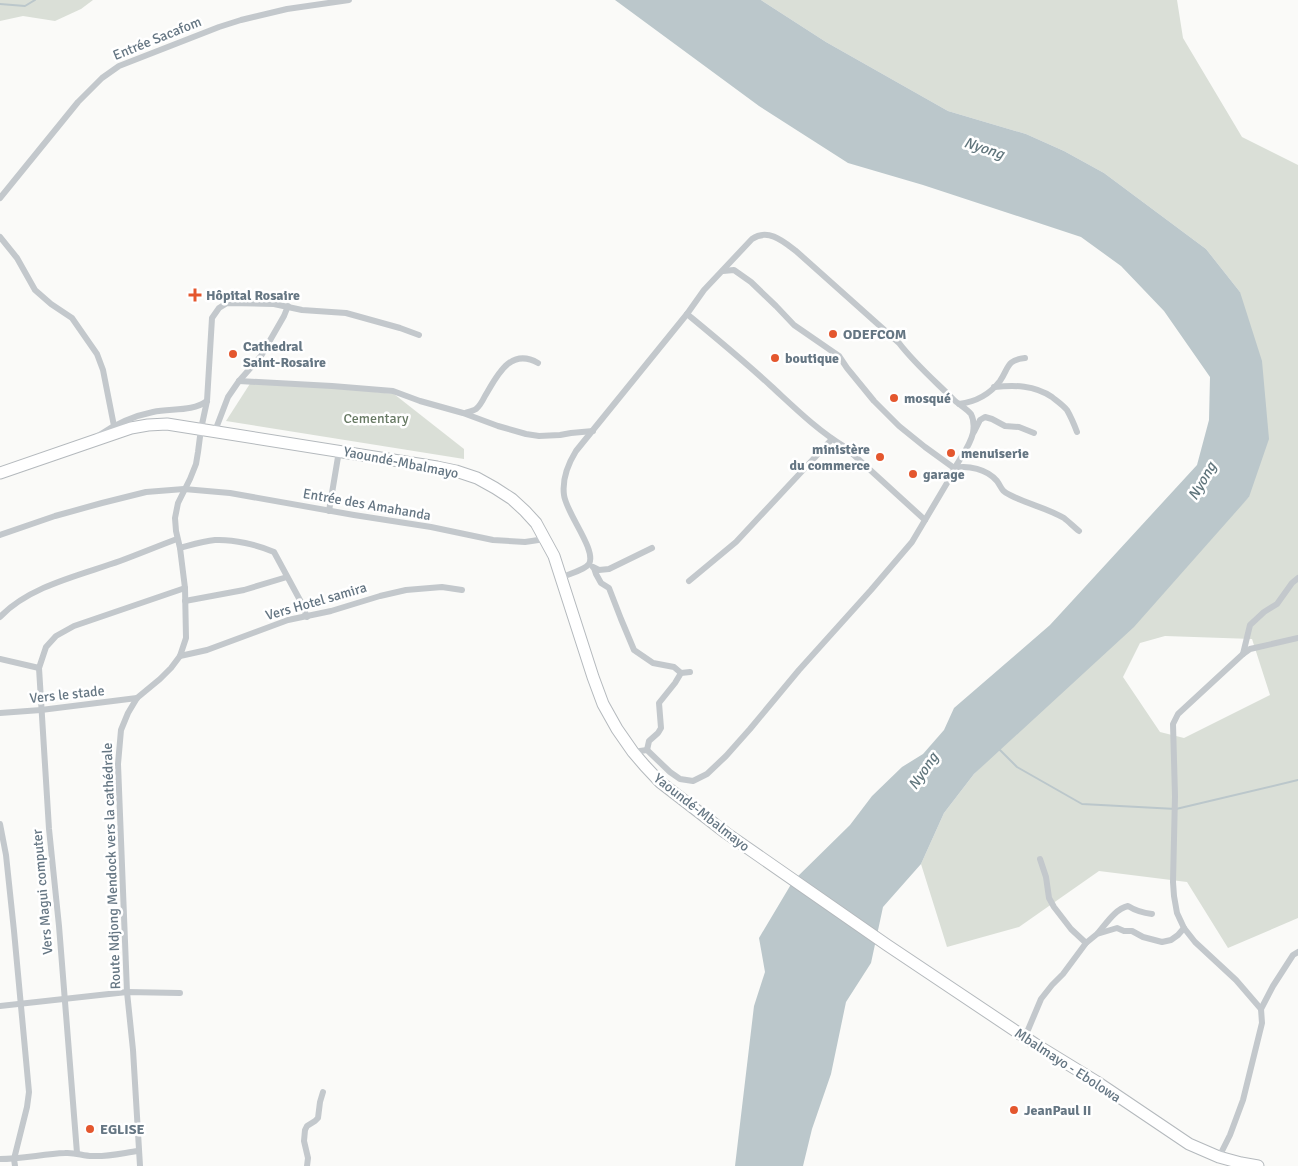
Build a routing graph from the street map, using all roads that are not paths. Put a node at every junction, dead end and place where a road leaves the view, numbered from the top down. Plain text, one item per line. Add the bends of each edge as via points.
1 (349, 0) edge
2 (0, 198) edge
3 (0, 237) edge
4 (723, 271) junction
5 (288, 306) junction
6 (688, 314) junction
7 (419, 335) dead end
8 (1025, 358) dead end
9 (538, 363) dead end
10 (239, 381) junction
11 (994, 387) junction
12 (207, 401) junction
13 (959, 404) junction
14 (464, 413) junction
15 (114, 426) junction
16 (201, 429) junction
17 (214, 431) junction
18 (592, 431) junction
19 (1077, 432) dead end
20 (1034, 433) dead end
21 (972, 436) junction
22 (832, 439) junction
23 (89, 442) junction
24 (339, 451) junction
25 (954, 468) junction
26 (0, 471) edge
27 (184, 489) junction
28 (329, 511) junction
29 (925, 520) junction
30 (1079, 531) dead end
31 (0, 535) edge
32 (177, 539) junction
33 (546, 539) junction
34 (180, 548) junction
35 (652, 548) dead end
36 (586, 567) junction
37 (594, 568) junction
38 (287, 577) junction
39 (562, 577) junction
40 (1298, 578) edge
41 (689, 581) dead end
42 (185, 588) junction
43 (462, 590) dead end
44 (185, 601) junction
45 (0, 617) edge
46 (307, 617) junction
47 (1298, 638) edge
48 (1244, 654) junction
49 (180, 656) junction
50 (0, 659) edge
51 (38, 668) junction
52 (690, 672) dead end
53 (681, 673) junction
54 (137, 698) junction
55 (41, 710) junction
56 (0, 713) edge
57 (647, 750) junction
58 (633, 752) junction
59 (0, 824) edge
60 (1040, 860) dead end
61 (1152, 914) dead end
62 (1184, 928) junction
63 (1098, 934) junction
64 (1086, 943) junction
65 (888, 945) joint
66 (1298, 952) edge
67 (127, 992) junction
68 (180, 992) dead end
69 (64, 999) junction
70 (21, 1004) junction
71 (0, 1006) edge
72 (1261, 1008) junction
73 (1025, 1037) junction
74 (324, 1092) dead end
75 (138, 1151) junction
76 (78, 1153) junction
77 (1219, 1156) junction
78 (0, 1159) edge
79 (15, 1163) edge
80 (1241, 1164) edge
81 (140, 1166) edge
82 (307, 1166) edge
83 (1258, 1166) edge

1 - 2 street, Entrée Sacafom via 241,20 118,66 78,102
3 - 15 street via 17,258 35,290 72,318 97,354
4 - 6 street via 704,290
4 - 13 street via 756,236 766,234 779,238 899,343
4 - 25 street via 734,270 751,282 794,325 839,356 874,401 899,426
5 - 7 street, Route Ndjong Mendock vers la cathédrale via 346,313
5 - 10 street via 261,356
5 - 12 street, Route Ndjong Mendock vers la cathédrale via 237,303 219,308 212,318
6 - 18 street
6 - 22 street
8 - 11 street via 1009,364
9 - 14 street via 530,358 510,361 476,409
10 - 14 street via 393,391
10 - 17 street
11 - 13 street via 970,403
11 - 19 street via 1036,388 1065,408
12 - 15 street via 186,409 137,416
12 - 16 street, Route Ndjong Mendock vers la cathédrale
13 - 21 street via 972,416
14 - 18 street via 539,436
15 - 23 street
16 - 17 highway, Yaoundé-Mbalmayo
16 - 23 highway, Yaoundé-Mbalmayo via 148,425
16 - 27 street, Route Ndjong Mendock vers la cathédrale via 196,464
17 - 24 highway, Yaoundé-Mbalmayo
18 - 36 street via 570,462 564,488 567,506 590,549 591,560
20 - 21 street via 1004,426 985,417
21 - 25 street
22 - 29 street via 845,447
22 - 41 street via 736,542
23 - 26 highway, Yaoundé-Mbalmayo
24 - 28 street
24 - 33 highway, Yaoundé-Mbalmayo via 437,467 477,478 512,499
25 - 29 street
25 - 30 street via 974,468 985,472 996,480 1003,492 1065,519
27 - 28 street, Entrée des Amahanda
27 - 31 street, Entrée des Amahanda via 146,492 102,503
27 - 32 street, Route Ndjong Mendock vers la cathédrale via 175,518
28 - 33 street, Entrée des Amahanda via 493,540 525,542
29 - 57 street via 912,542 871,590 707,774 694,781 680,779
32 - 34 street, Route Ndjong Mendock vers la cathédrale
32 - 45 street via 45,588 14,604
33 - 39 highway, Yaoundé-Mbalmayo
34 - 38 street via 215,540 269,549 274,552
34 - 42 street, Route Ndjong Mendock vers la cathédrale
35 - 37 street via 610,569
36 - 37 street
36 - 39 street
37 - 53 street via 601,583 609,588 634,650 653,664 674,667
38 - 44 street via 244,590
38 - 46 street
39 - 58 highway, Yaoundé-Mbalmayo via 603,704
40 - 48 street via 1278,604 1250,625
42 - 44 street, Route Ndjong Mendock vers la cathédrale
42 - 51 street via 74,626 46,646
43 - 46 street, Vers Hotel samira via 442,587 406,590
44 - 49 street, Route Ndjong Mendock vers la cathédrale via 186,638
46 - 49 street, Vers Hotel samira via 288,620 207,650
47 - 48 street via 1250,649
48 - 62 street via 1178,714 1173,724 1173,882 1177,913
49 - 54 street, Route Ndjong Mendock vers la cathédrale
50 - 51 street
51 - 55 street, Vers Magui computer
52 - 53 street
53 - 57 street via 659,703 662,728 649,741
54 - 55 street, Vers le stade
54 - 67 street, Route Ndjong Mendock vers la cathédrale via 123,723 118,752
55 - 56 street, Vers le stade
55 - 69 street, Vers Magui computer
57 - 58 street
58 - 65 highway, Yaoundé-Mbalmayo via 660,782 726,832
59 - 70 street
60 - 64 street via 1049,898 1071,929
61 - 63 street via 1122,907
62 - 63 street via 1178,936 1162,942 1117,928
62 - 72 street
63 - 64 street
64 - 73 street via 1041,999
65 - 73 highway, Mbalmayo - Ebolowa
66 - 72 street via 1272,986
67 - 68 street
67 - 69 street
67 - 75 street, Route Ndjong Mendock vers la cathédrale
69 - 70 street
69 - 76 street, Vers Magui computer
70 - 71 street
70 - 79 street via 28,1102
72 - 77 street via 1262,1022 1243,1100
73 - 77 highway, Mbalmayo - Ebolowa via 1189,1144
74 - 82 street via 318,1118 305,1130
75 - 76 street via 100,1156
75 - 81 street, Route Ndjong Mendock vers la cathédrale
76 - 79 street via 42,1155
77 - 80 highway, Mbalmayo - Ebolowa
78 - 79 street
80 - 83 highway, Mbalmayo - Ebolowa

